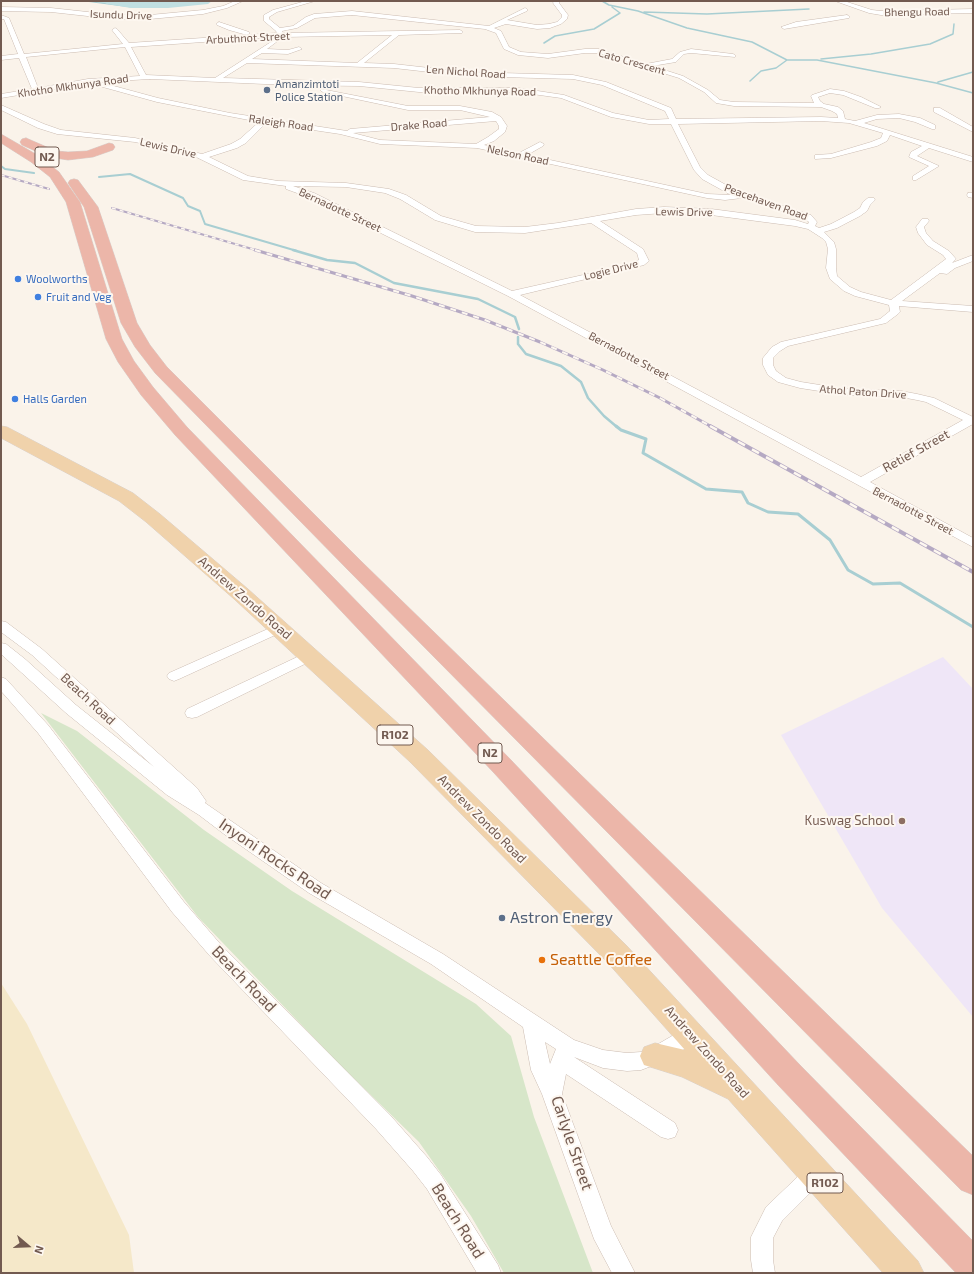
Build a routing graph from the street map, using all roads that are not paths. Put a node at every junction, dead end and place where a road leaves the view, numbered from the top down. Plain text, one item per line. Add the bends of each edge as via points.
1 (240, 1) edge
2 (312, 1) edge
3 (557, 1) edge
4 (838, 1) edge
5 (973, 7) edge
6 (1, 9) edge
7 (525, 10) dead end
8 (876, 12) junction
9 (1, 16) edge
10 (847, 17) junction
11 (219, 24) dead end
12 (837, 26) dead end
13 (784, 27) dead end
14 (490, 29) junction
15 (114, 30) dead end
16 (280, 33) junction
17 (398, 33) junction
18 (251, 37) junction
19 (127, 44) junction
20 (299, 50) dead end
21 (259, 52) junction
22 (293, 54) dead end
23 (22, 56) junction
24 (733, 56) dead end
25 (1, 58) edge
26 (245, 61) junction
27 (358, 65) junction
28 (645, 65) junction
29 (144, 77) junction
30 (216, 80) junction
31 (88, 81) junction
32 (313, 83) junction
33 (36, 90) junction
34 (1, 98) edge
35 (822, 105) junction
36 (1, 107) edge
37 (877, 107) dead end
38 (937, 110) dead end
39 (498, 119) junction
40 (842, 120) junction
41 (264, 121) junction
42 (674, 122) junction
43 (856, 122) junction
44 (932, 127) dead end
45 (1, 129) edge
46 (973, 130) edge
47 (340, 132) junction
48 (889, 132) junction
49 (1, 138) edge
50 (18, 139) junction
51 (1, 142) edge
52 (107, 143) junction
53 (540, 144) dead end
54 (928, 145) junction
55 (477, 146) junction
56 (169, 147) junction
57 (203, 156) junction
58 (519, 156) junction
59 (818, 158) dead end
60 (35, 159) junction
61 (973, 160) edge
62 (916, 178) dead end
63 (278, 183) junction
64 (359, 187) junction
65 (311, 195) junction
66 (741, 196) junction
67 (871, 200) dead end
68 (88, 201) junction
69 (591, 219) junction
70 (925, 221) dead end
71 (815, 229) junction
72 (973, 258) edge
73 (511, 294) junction
74 (893, 303) junction
75 (906, 304) junction
76 (973, 309) edge
77 (972, 421) edge
78 (1, 431) edge
79 (860, 482) junction
80 (973, 543) edge
81 (1, 625) edge
82 (279, 628) junction
83 (1, 647) edge
84 (310, 656) junction
85 (174, 676) dead end
86 (1, 682) edge
87 (192, 713) dead end
88 (206, 811) junction
89 (532, 1023) junction
90 (691, 1036) junction
91 (564, 1052) junction
92 (655, 1056) junction
93 (552, 1094) junction
94 (744, 1094) junction
95 (668, 1130) dead end
96 (816, 1173) junction
97 (973, 1179) edge
98 (973, 1266) edge
99 (490, 1273) edge
100 (624, 1273) edge
101 (764, 1273) edge
102 (906, 1273) edge

1 - 6 street, Isundu Drive via 203,12 150,17 109,17 51,10
2 - 16 street via 266,16 266,20
3 - 14 street via 565,15 559,23 537,27 506,22
4 - 8 street, Bhengu Road
5 - 8 street, Bhengu Road
7 - 14 street
8 - 10 street
9 - 23 street via 6,18
10 - 12 street via 846,21
10 - 13 street
11 - 18 street via 246,32
14 - 16 street via 352,13 314,16
14 - 17 street, Arbuthnot Street
14 - 28 street, Cato Crescent via 499,32 506,48 520,54 548,56 593,50
15 - 19 street
16 - 17 street, Arbuthnot Street
16 - 18 street, Arbuthnot Street
16 - 21 street
17 - 27 street
18 - 19 street, Arbuthnot Street
19 - 23 street, Arbuthnot Street
19 - 29 street
20 - 21 street
21 - 22 street
21 - 26 street
23 - 25 street, Arbuthnot Street
23 - 33 street
24 - 28 street via 691,51 682,53 674,61
26 - 27 street, Len Nichol Road
26 - 30 street
27 - 42 street, Len Nichol Road via 394,66 472,75 583,78 614,86 665,108
28 - 35 street, Cato Crescent via 691,82 718,102
29 - 30 street, Khotho Mkhunya Road
29 - 31 street, Khotho Mkhunya Road
30 - 32 street, Khotho Mkhunya Road
31 - 33 street, Khotho Mkhunya Road
31 - 41 street, Raleigh Road via 157,100
32 - 39 street via 321,90 400,106 416,109 466,109
32 - 42 street, Khotho Mkhunya Road via 419,90 530,90 562,96 623,118
33 - 34 street, Khotho Mkhunya Road
35 - 37 street via 814,96 830,91 859,98
35 - 40 street, Cato Crescent via 835,109 840,113
36 - 52 street, Lewis Drive via 53,130
38 - 46 street
39 - 47 street, Drake Road
39 - 55 street, Nelson Road via 503,126 502,130
40 - 42 street, Khotho Mkhunya Road
40 - 43 street, Khotho Mkhunya Road
41 - 47 street, Raleigh Road
41 - 57 street via 243,141
42 - 66 street, Peacehaven Road via 700,172 723,188
43 - 44 street via 877,117 900,116
43 - 48 street, Khotho Mkhunya Road
45 - 50 highway, N2
47 - 55 street, Raleigh Road via 390,144
48 - 54 street, Khotho Mkhunya Road
48 - 59 street via 884,139 874,144
49 - 60 highway, N2
50 - 52 highway via 53,154 74,156 89,154
50 - 68 highway, N2 via 67,174
51 - 60 highway
52 - 56 street
52 - 56 street, Lewis Drive via 135,140
52 - 68 highway via 78,169 76,176
53 - 58 street
54 - 61 street, Khotho Mkhunya Road
54 - 62 street via 913,157 935,166
55 - 58 street, Nelson Road
56 - 57 street, Lewis Drive
57 - 63 street, Lewis Drive via 241,176
58 - 66 street, Nelson Road via 707,196
60 - 98 highway, N2 via 55,175 73,202 114,339 126,362 147,391 181,431 503,767 789,1075
63 - 64 street, Lewis Drive
63 - 65 street, Bernadotte Street
64 - 65 street, Lewis Drive
64 - 69 street, Lewis Drive via 386,191 438,218 475,229 525,230
65 - 73 street, Bernadotte Street
66 - 71 street, Peacehaven Road via 808,217
67 - 71 street via 857,214 834,226
68 - 97 highway, N2 via 129,323 161,370
69 - 71 street, Lewis Drive via 636,212 689,210 742,215
69 - 73 street, Logie Drive via 640,251 644,261 625,268
70 - 74 street via 920,227 922,233 950,259
71 - 74 street via 830,242 831,268 837,282 858,294
72 - 75 street via 952,266 916,291
73 - 79 street, Bernadotte Street
74 - 75 street
74 - 77 street, Athol Paton Drive via 895,312 883,321 798,340 776,349 768,358 772,373 782,380 817,389 918,397 930,400
75 - 76 street
77 - 79 street, Retief Street
78 - 82 main road, Andrew Zondo Road / R102 via 126,497
79 - 80 street, Bernadotte Street
81 - 88 street, Beach Road via 37,652 77,688 191,792
82 - 84 main road, Andrew Zondo Road / R102
82 - 85 street
83 - 88 street, Inyoni Rocks Road via 153,775 190,803
84 - 87 street
84 - 90 main road, Andrew Zondo Road / R102 via 425,761 617,954
86 - 99 street, Beach Road via 43,729 178,907 216,951 383,1122 420,1164 434,1182
88 - 89 street, Inyoni Rocks Road via 315,888 437,959
89 - 91 street, Inyoni Rocks Road
89 - 93 street via 541,1070
90 - 92 street
90 - 94 main road, Andrew Zondo Road / R102
91 - 92 street via 586,1053 615,1061 641,1061
91 - 93 street, Carlyle Street
91 - 95 street via 600,1086
92 - 94 main road via 689,1065
93 - 100 street, Carlyle Street via 602,1232
94 - 96 main road, Andrew Zondo Road / R102
96 - 101 street via 774,1214 762,1237
96 - 102 main road, Andrew Zondo Road / R102

